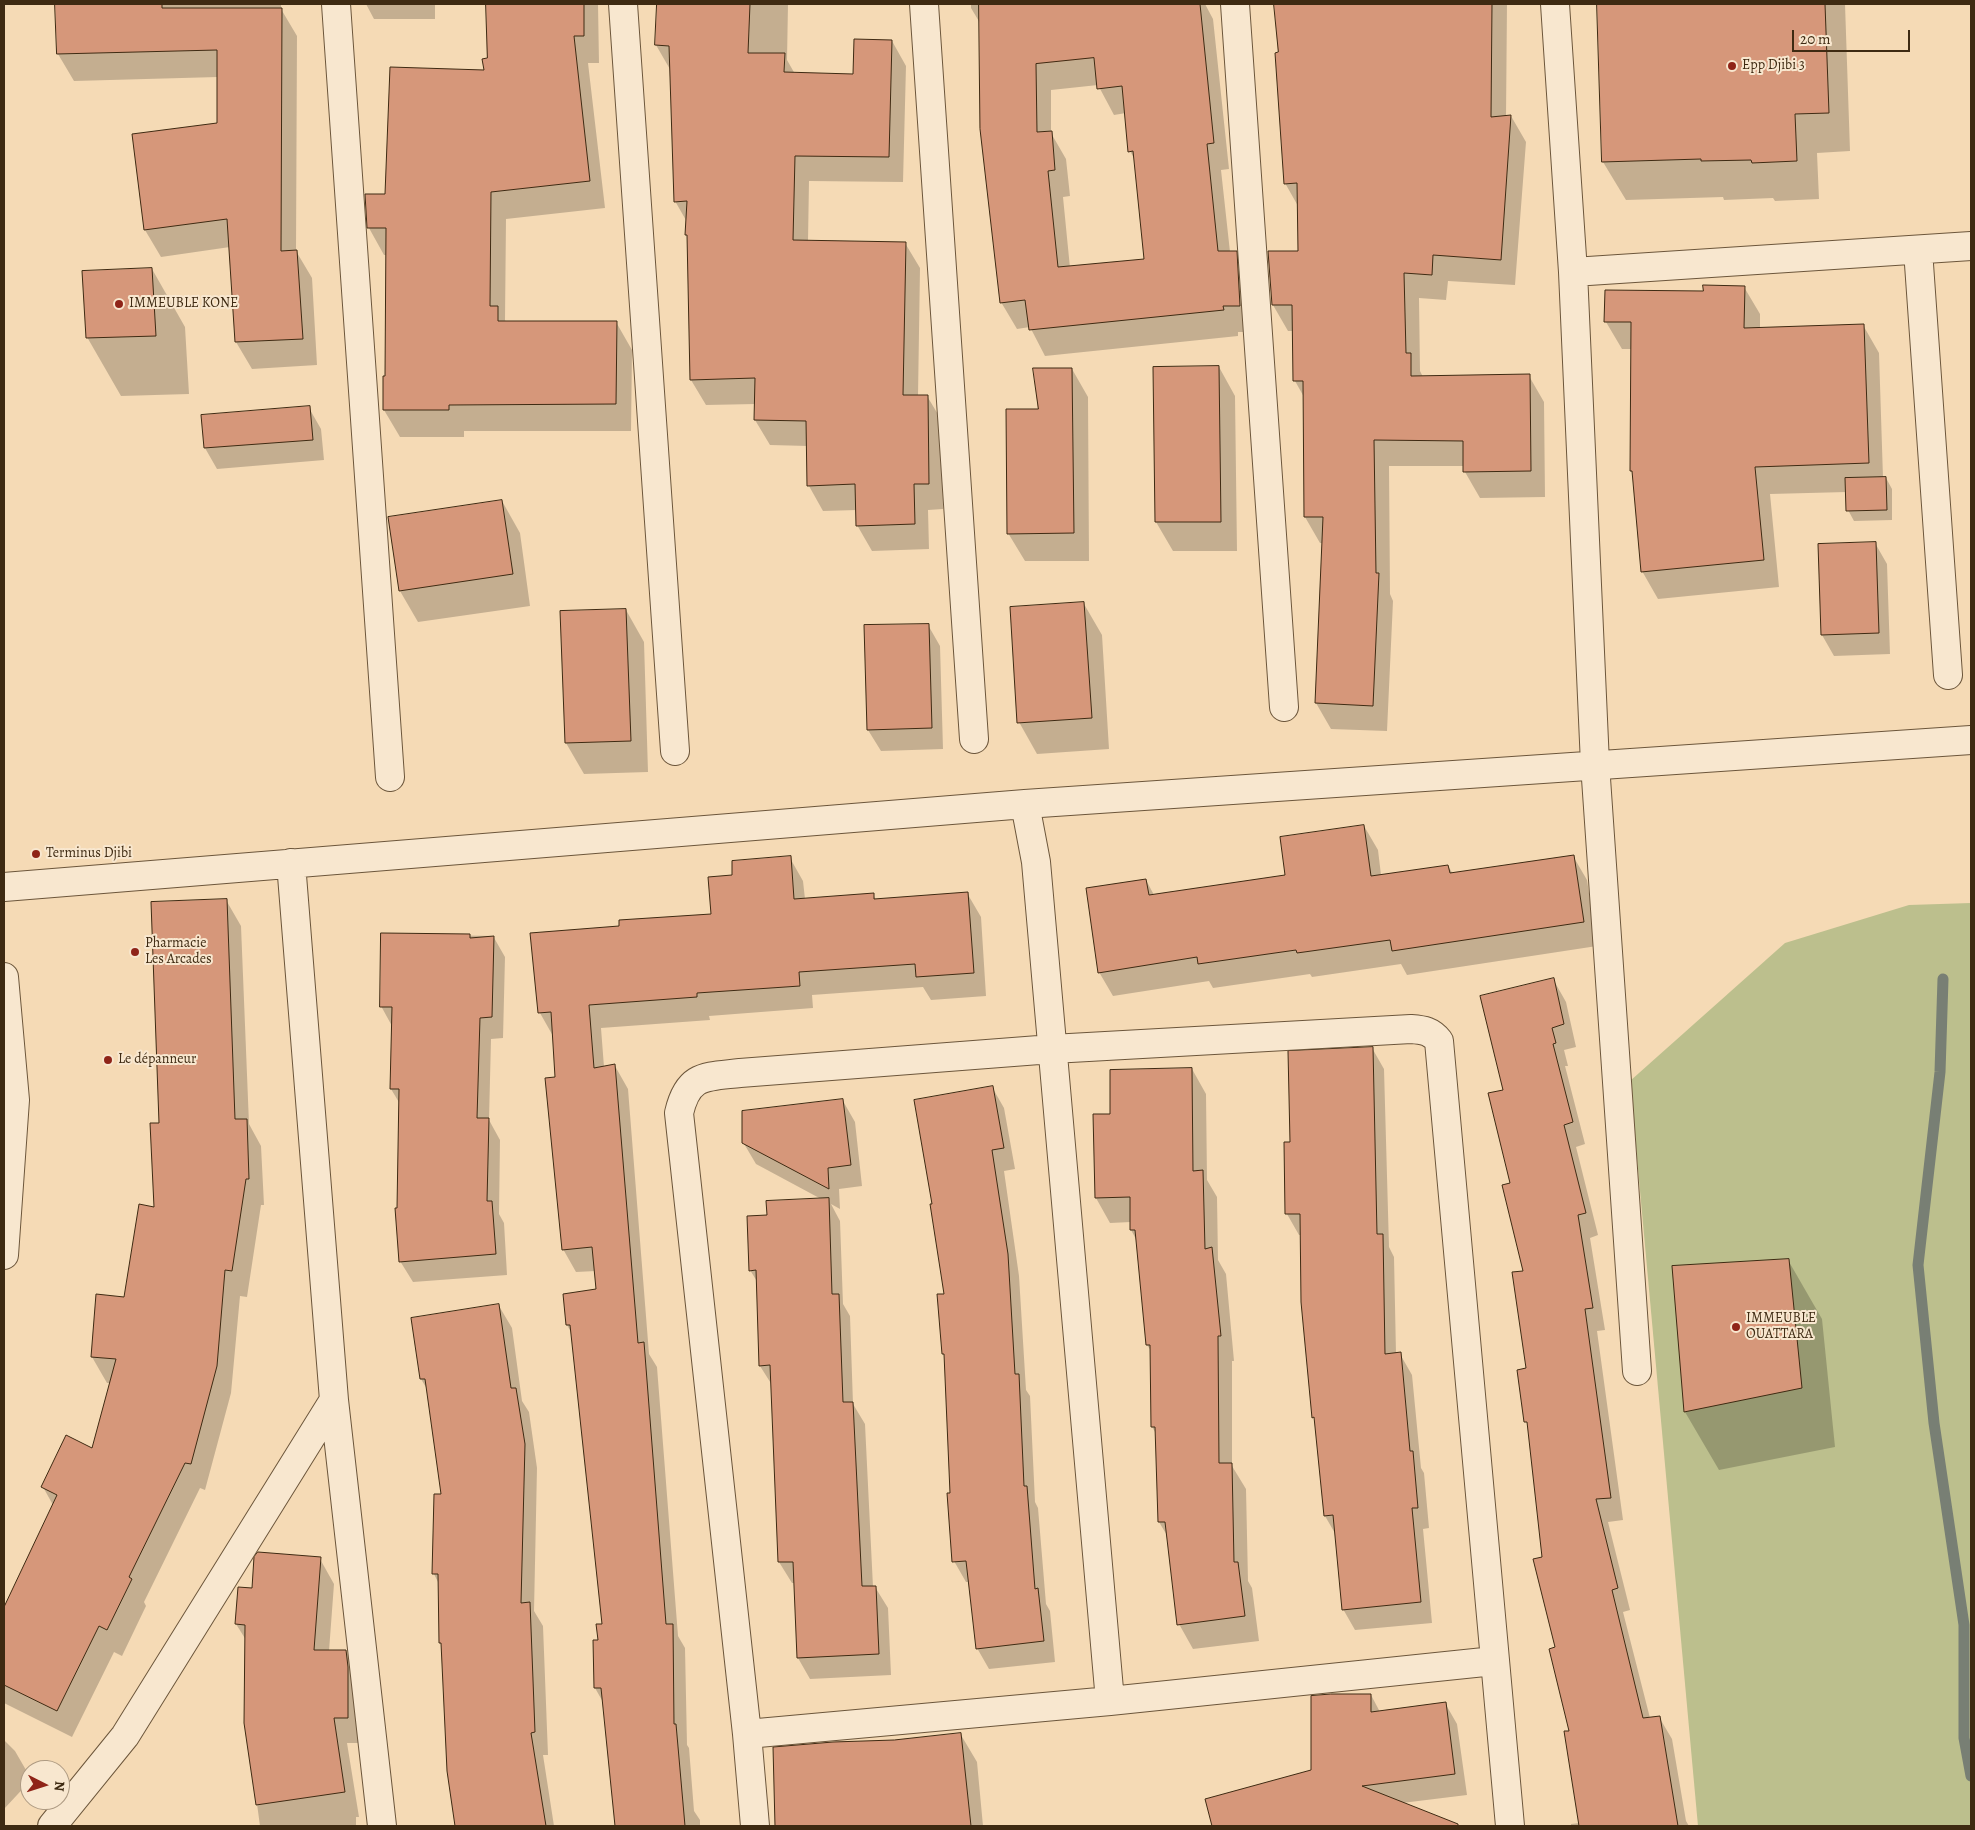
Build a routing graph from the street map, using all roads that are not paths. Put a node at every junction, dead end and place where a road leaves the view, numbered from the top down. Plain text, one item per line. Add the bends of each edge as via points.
1 (336, 4) edge
2 (624, 4) edge
3 (924, 4) edge
4 (1236, 4) edge
5 (1555, 4) edge
6 (1971, 246) edge
7 (1918, 250) junction
8 (1573, 272) junction
9 (1948, 674) dead end
10 (1284, 707) dead end
11 (974, 739) dead end
12 (1971, 740) edge
13 (675, 751) dead end
14 (1595, 764) junction
15 (390, 777) dead end
16 (1025, 804) junction
17 (291, 863) junction
18 (4, 887) edge
19 (4, 977) edge
20 (1052, 1049) junction
21 (4, 1255) edge
22 (1637, 1370) dead end
23 (334, 1400) junction
24 (1494, 1661) junction
25 (1110, 1701) junction
26 (747, 1734) junction
27 (52, 1826) edge
28 (382, 1826) edge
29 (755, 1826) edge
30 (1510, 1826) edge

1 - 15 street
2 - 13 street
3 - 11 street
4 - 10 street
5 - 8 street
6 - 7 street
7 - 8 street
7 - 9 street
8 - 14 street
12 - 14 street
14 - 16 street
14 - 22 street
16 - 17 street
16 - 20 street via 1036,862
17 - 18 street
17 - 23 street
19 - 21 street via 15,1100
20 - 24 street via 1411,1029 1434,1034 1439,1041
20 - 25 street
20 - 26 street via 714,1076 696,1081 683,1095 678,1113
23 - 27 street via 125,1736
23 - 28 street
24 - 25 street
24 - 30 street
25 - 26 street
26 - 29 street

